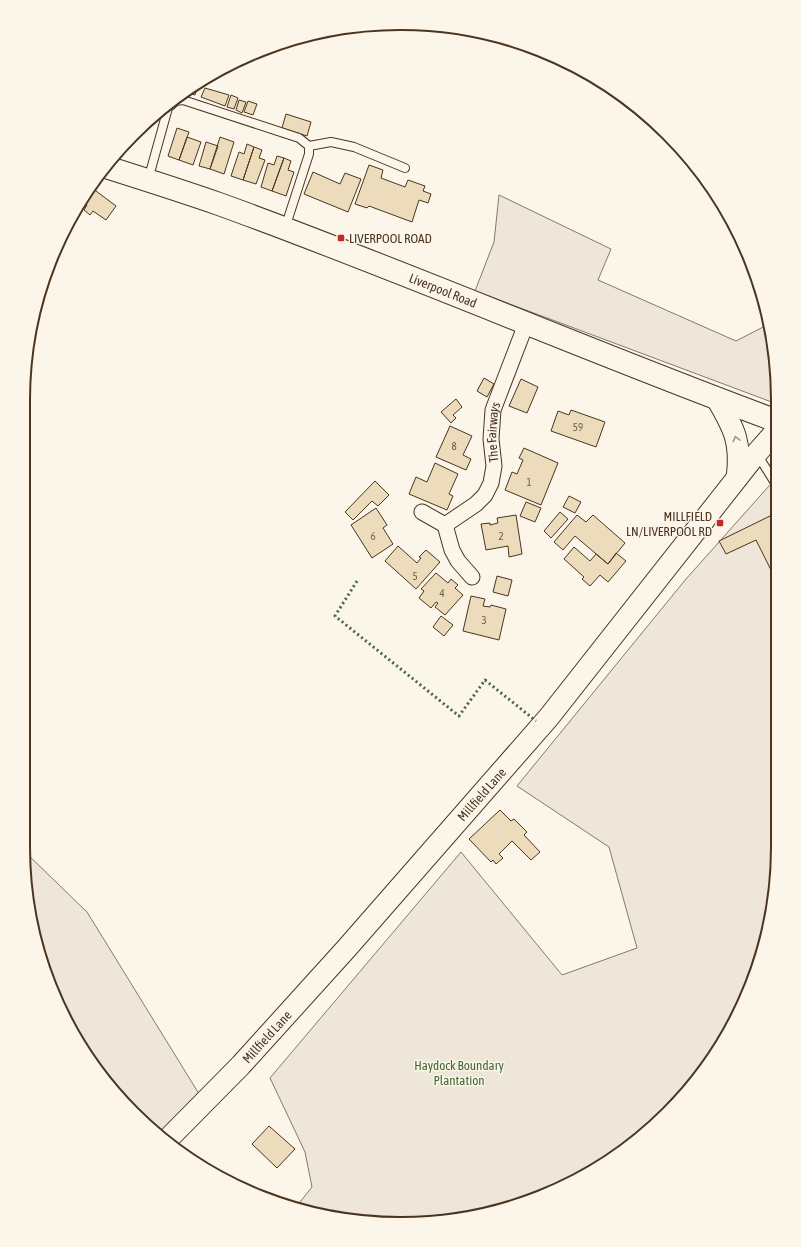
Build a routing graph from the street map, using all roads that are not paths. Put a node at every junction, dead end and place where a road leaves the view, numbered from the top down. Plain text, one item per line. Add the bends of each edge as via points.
1 (184, 100) edge
2 (166, 114) edge
3 (309, 146) junction
4 (405, 168) dead end
5 (111, 170) edge
6 (148, 181) junction
7 (285, 228) junction
8 (526, 324) junction
9 (717, 399) junction
10 (771, 419) edge
11 (771, 437) edge
12 (756, 454) junction
13 (771, 477) edge
14 (737, 478) junction
15 (422, 512) dead end
16 (445, 525) junction
17 (472, 577) dead end
18 (170, 1136) edge

1 - 3 lane via 299,138
2 - 6 lane
3 - 4 lane via 331,142 354,147
3 - 7 lane via 309,154
5 - 6 highway, Liverpool Road
6 - 7 highway, Liverpool Road
7 - 8 highway, Liverpool Road
8 - 9 highway, Liverpool Road
8 - 16 street, The Fairways via 493,410 491,439 494,466 491,482 485,495 476,504
9 - 10 highway, Liverpool Road
14 -> 9 street via 739,463 736,437
11 - 12 street, Millfield Lane
12 - 13 lane
12 - 14 street, Millfield Lane
14 - 18 street, Millfield Lane via 549,718 346,949 241,1065
15 - 16 street
16 - 17 street via 452,550

